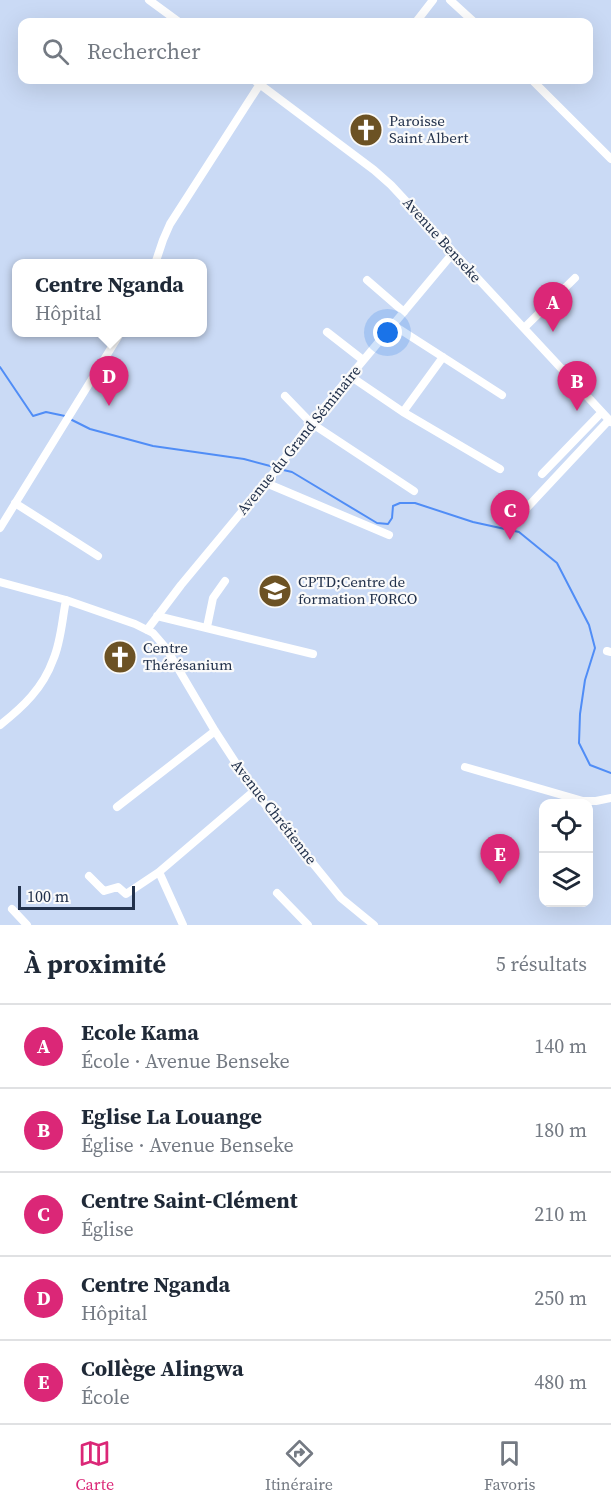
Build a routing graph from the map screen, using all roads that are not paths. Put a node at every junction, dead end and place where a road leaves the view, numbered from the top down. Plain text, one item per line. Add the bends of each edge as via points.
1 (148, 0) edge
2 (433, 0) edge
3 (454, 1) edge
4 (173, 18) edge
5 (419, 18) edge
6 (470, 18) edge
7 (256, 84) edge
8 (260, 84) edge
9 (536, 84) edge
10 (611, 159) edge
11 (453, 253) junction
12 (157, 259) edge
13 (575, 278) dead end
14 (367, 280) dead end
15 (404, 312) junction
16 (393, 325) junction
17 (524, 328) junction
18 (327, 332) dead end
19 (118, 337) edge
20 (443, 357) junction
21 (363, 360) junction
22 (350, 376) junction
23 (502, 395) dead end
24 (285, 396) dead end
25 (403, 412) junction
26 (602, 412) junction
27 (610, 421) edge
28 (311, 423) junction
29 (500, 469) dead end
30 (542, 474) dead end
31 (267, 481) junction
32 (414, 491) dead end
33 (15, 503) junction
34 (0, 528) edge
35 (508, 528) dead end
36 (389, 535) dead end
37 (98, 556) dead end
38 (225, 581) dead end
39 (0, 582) edge
40 (66, 600) junction
41 (158, 616) junction
42 (207, 627) junction
43 (147, 630) junction
44 (313, 654) dead end
45 (0, 725) edge
46 (215, 731) junction
47 (465, 767) dead end
48 (254, 791) junction
49 (611, 798) edge
50 (117, 807) dead end
51 (159, 872) junction
52 (89, 876) dead end
53 (277, 893) dead end
54 (12, 909) dead end
55 (27, 925) edge
56 (183, 925) edge
57 (308, 925) edge
58 (374, 925) edge

1 - 4 street
2 - 5 street
3 - 6 street
7 - 12 street via 170,224
8 - 11 street, Avenue Benseke via 384,179
9 - 10 street
11 - 15 street, Avenue du Grand Séminaire
11 - 17 street, Avenue Benseke
13 - 17 street
14 - 15 street
15 - 16 street, Avenue du Grand Séminaire
16 - 20 street
16 - 21 street, Avenue du Grand Séminaire
17 - 26 street, Avenue Benseke
18 - 21 street
19 - 33 street
20 - 23 street
20 - 25 street
21 - 22 street, Avenue du Grand Séminaire
22 - 25 street
22 - 28 street, Avenue du Grand Séminaire
24 - 28 street
25 - 29 street
26 - 27 street, Avenue Benseke
26 - 30 street
27 - 35 street
28 - 31 street, Avenue du Grand Séminaire
28 - 32 street
31 - 36 street
31 - 41 street, Avenue du Grand Séminaire
33 - 34 street
33 - 37 street
38 - 42 street via 213,598
39 - 40 street
40 - 43 street
40 - 45 street via 48,672 23,706
41 - 42 street
41 - 43 street, Avenue du Grand Séminaire
42 - 44 street
43 - 46 street, Avenue Chrétienne via 166,648
46 - 48 street, Avenue Chrétienne
46 - 50 street
47 - 49 street via 583,801
48 - 51 street
48 - 58 street, Avenue Chrétienne via 342,898
51 - 52 street via 126,894 118,887 102,890
51 - 56 street
53 - 57 street
54 - 55 street

